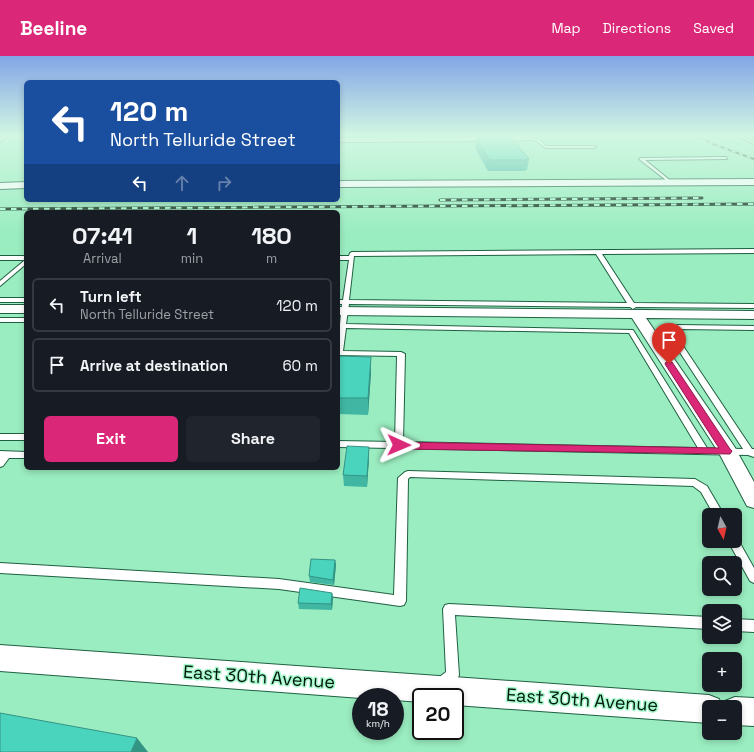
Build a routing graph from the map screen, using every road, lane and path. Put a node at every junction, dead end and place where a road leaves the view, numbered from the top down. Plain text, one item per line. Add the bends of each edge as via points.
1 (652, 167) edge
2 (754, 182) edge
3 (671, 183) junction
4 (340, 184) edge
5 (24, 185) edge
6 (0, 186) edge
7 (754, 251) edge
8 (598, 252) junction
9 (0, 258) edge
10 (340, 258) edge
11 (351, 258) junction
12 (24, 259) edge
13 (24, 261) edge
14 (0, 284) edge
15 (0, 300) edge
16 (24, 300) edge
17 (341, 306) edge
18 (754, 306) edge
19 (0, 309) edge
20 (24, 309) edge
21 (634, 309) junction
22 (754, 315) edge
23 (0, 320) edge
24 (24, 320) edge
25 (340, 326) edge
26 (754, 328) edge
27 (340, 353) edge
28 (0, 437) edge
29 (24, 437) edge
30 (340, 444) edge
31 (399, 445) junction
32 (704, 451) junction
33 (727, 451) junction
34 (752, 453) edge
35 (3, 455) edge
36 (24, 455) edge
37 (0, 464) edge
38 (754, 500) edge
39 (715, 508) edge
40 (738, 548) edge
41 (0, 568) edge
42 (754, 578) edge
43 (702, 623) edge
44 (742, 625) edge
45 (754, 626) edge
46 (0, 658) edge
47 (412, 688) edge
48 (437, 688) edge
49 (464, 692) edge
50 (702, 709) edge
51 (742, 711) edge
52 (754, 712) edge

1 - 3 lane
2 - 3 street
3 - 4 street
5 - 6 street
7 - 8 lane
8 - 11 lane via 352,254
8 - 21 lane
9 - 12 lane
10 - 11 lane
11 - 17 lane
13 - 14 lane
15 - 16 lane
17 - 21 street
17 - 25 lane
18 - 21 lane
19 - 20 street
21 - 22 street
21 - 33 street
23 - 24 lane
25 - 32 lane via 631,331
26 - 34 lane via 678,327 671,334
27 - 31 lane via 401,354
28 - 29 lane
30 - 31 lane
31 - 32 lane
32 - 33 lane
33 - 34 lane
33 - 38 street
35 - 36 lane
35 - 37 lane
39 - 41 lane via 704,489 695,483 408,474 402,478 400,602 278,584
40 - 42 lane
43 - 48 lane via 449,609 453,675
44 - 45 lane
46 - 47 street, East 30th Avenue
49 - 50 street, East 30th Avenue
51 - 52 street

